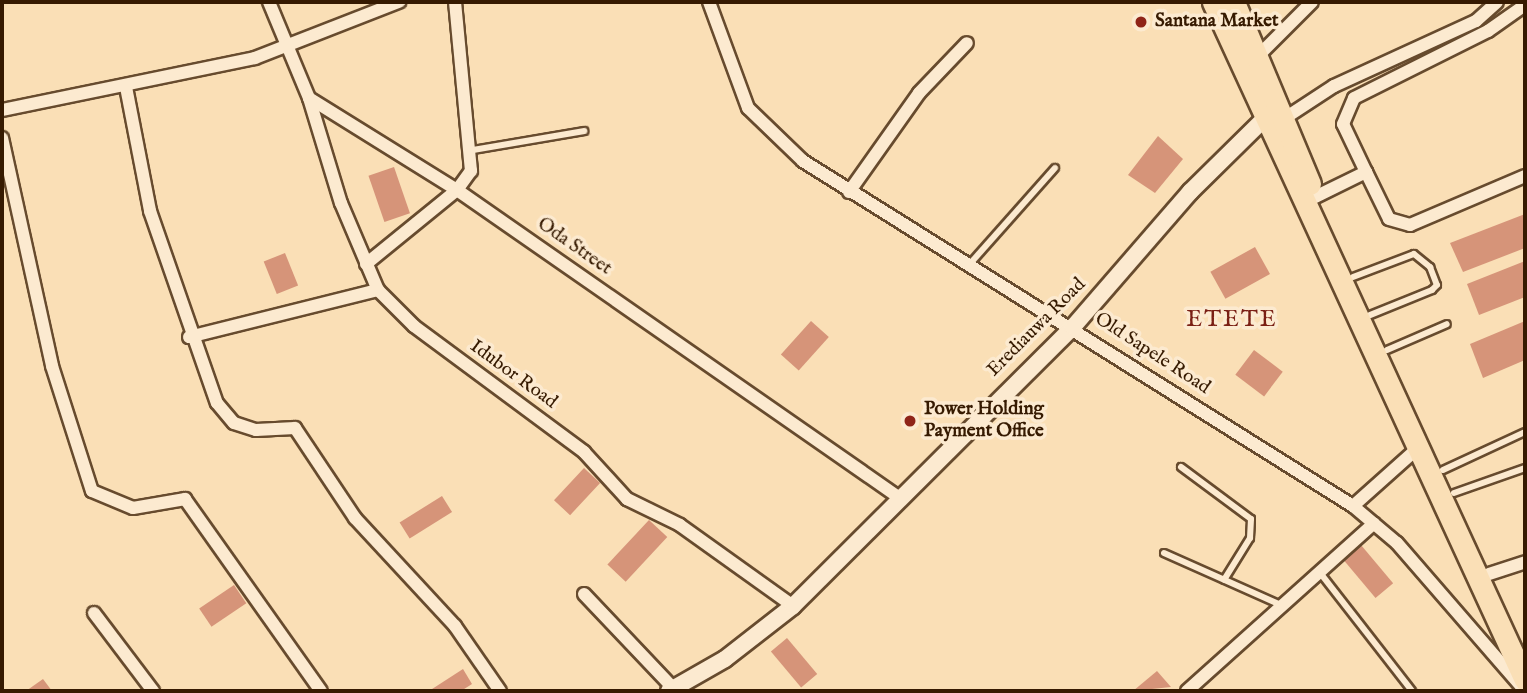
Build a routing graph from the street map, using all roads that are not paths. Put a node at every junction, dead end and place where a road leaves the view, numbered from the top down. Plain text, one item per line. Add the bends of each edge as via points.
1 (270, 2) edge
2 (399, 2) edge
3 (455, 2) edge
4 (709, 2) edge
5 (1213, 2) edge
6 (1234, 2) edge
7 (1312, 2) edge
8 (1497, 2) edge
9 (1525, 5) edge
10 (282, 43) junction
11 (967, 43) dead end
12 (1258, 56) junction
13 (125, 87) junction
14 (309, 98) junction
15 (2, 110) edge
16 (1273, 120) junction
17 (584, 131) dead end
18 (2, 138) edge
19 (472, 150) junction
20 (1055, 168) dead end
21 (1366, 172) junction
22 (1525, 176) edge
23 (457, 190) junction
24 (849, 192) junction
25 (1315, 197) junction
26 (366, 264) junction
27 (966, 269) junction
28 (1353, 277) junction
29 (378, 290) junction
30 (1370, 315) junction
31 (1447, 324) dead end
32 (1073, 327) junction
33 (189, 337) junction
34 (1387, 350) junction
35 (1525, 432) edge
36 (1419, 447) junction
37 (1181, 467) dead end
38 (1525, 468) edge
39 (1443, 470) junction
40 (1454, 493) junction
41 (897, 496) junction
42 (1353, 506) junction
43 (1374, 523) junction
44 (1164, 553) dead end
45 (1525, 562) edge
46 (1321, 573) junction
47 (1489, 574) junction
48 (1224, 580) junction
49 (584, 594) dead end
50 (793, 606) junction
51 (1283, 606) junction
52 (94, 612) dead end
53 (1525, 653) edge
54 (1525, 680) edge
55 (672, 690) edge
56 (153, 691) edge
57 (321, 691) edge
58 (500, 691) edge
59 (1186, 691) edge
60 (1412, 691) edge
61 (1525, 691) edge

1 - 10 street
2 - 10 street
3 - 19 street
4 - 24 street, Old Sapele Road via 748,108 803,162
5 - 16 highway
6 - 12 highway
7 - 12 street
8 - 16 street via 1476,21 1334,86
9 - 21 street via 1488,32 1354,98 1343,124
10 - 13 street via 256,58
10 - 14 street
11 - 24 street via 919,93
12 - 16 highway
13 - 15 street
13 - 33 street via 150,211
14 - 23 street, Oda Street
14 - 26 street, Idubor Road
16 - 25 highway
16 - 32 street, Erediauwa Road via 1190,192
16 - 36 highway
17 - 19 lane
18 - 57 street via 52,366 92,491 133,508 185,499
19 - 23 street via 471,171
20 - 27 lane
21 - 22 street via 1389,219 1402,225
21 - 25 street
23 - 26 street
23 - 41 street, Oda Street
24 - 27 street, Old Sapele Road
25 - 28 highway
26 - 29 street, Idubor Road
27 - 32 street, Old Sapele Road
28 - 30 highway
28 - 30 lane via 1414,254 1430,267 1437,285 1432,290
29 - 33 street
29 - 50 street, Idubor Road via 414,326 584,452 627,499 680,525
30 - 34 highway
31 - 34 lane
32 - 41 street, Erediauwa Road
32 - 42 street, Old Sapele Road
33 - 58 street via 217,403 234,423 256,430 295,428 355,518 454,626
34 - 39 highway
35 - 39 lane
36 - 42 street
36 - 54 highway
37 - 48 lane via 1251,519 1250,538
38 - 40 lane
39 - 40 highway
40 - 47 highway
41 - 50 street, Erediauwa Road
42 - 43 street, Old Sapele Road
43 - 46 street
43 - 61 street, Old Sapele Road
44 - 48 lane
45 - 47 street
46 - 51 street
46 - 60 lane
47 - 53 highway
48 - 51 lane
49 - 55 street
50 - 55 street, Erediauwa Road via 745,645
51 - 59 street
52 - 56 street

